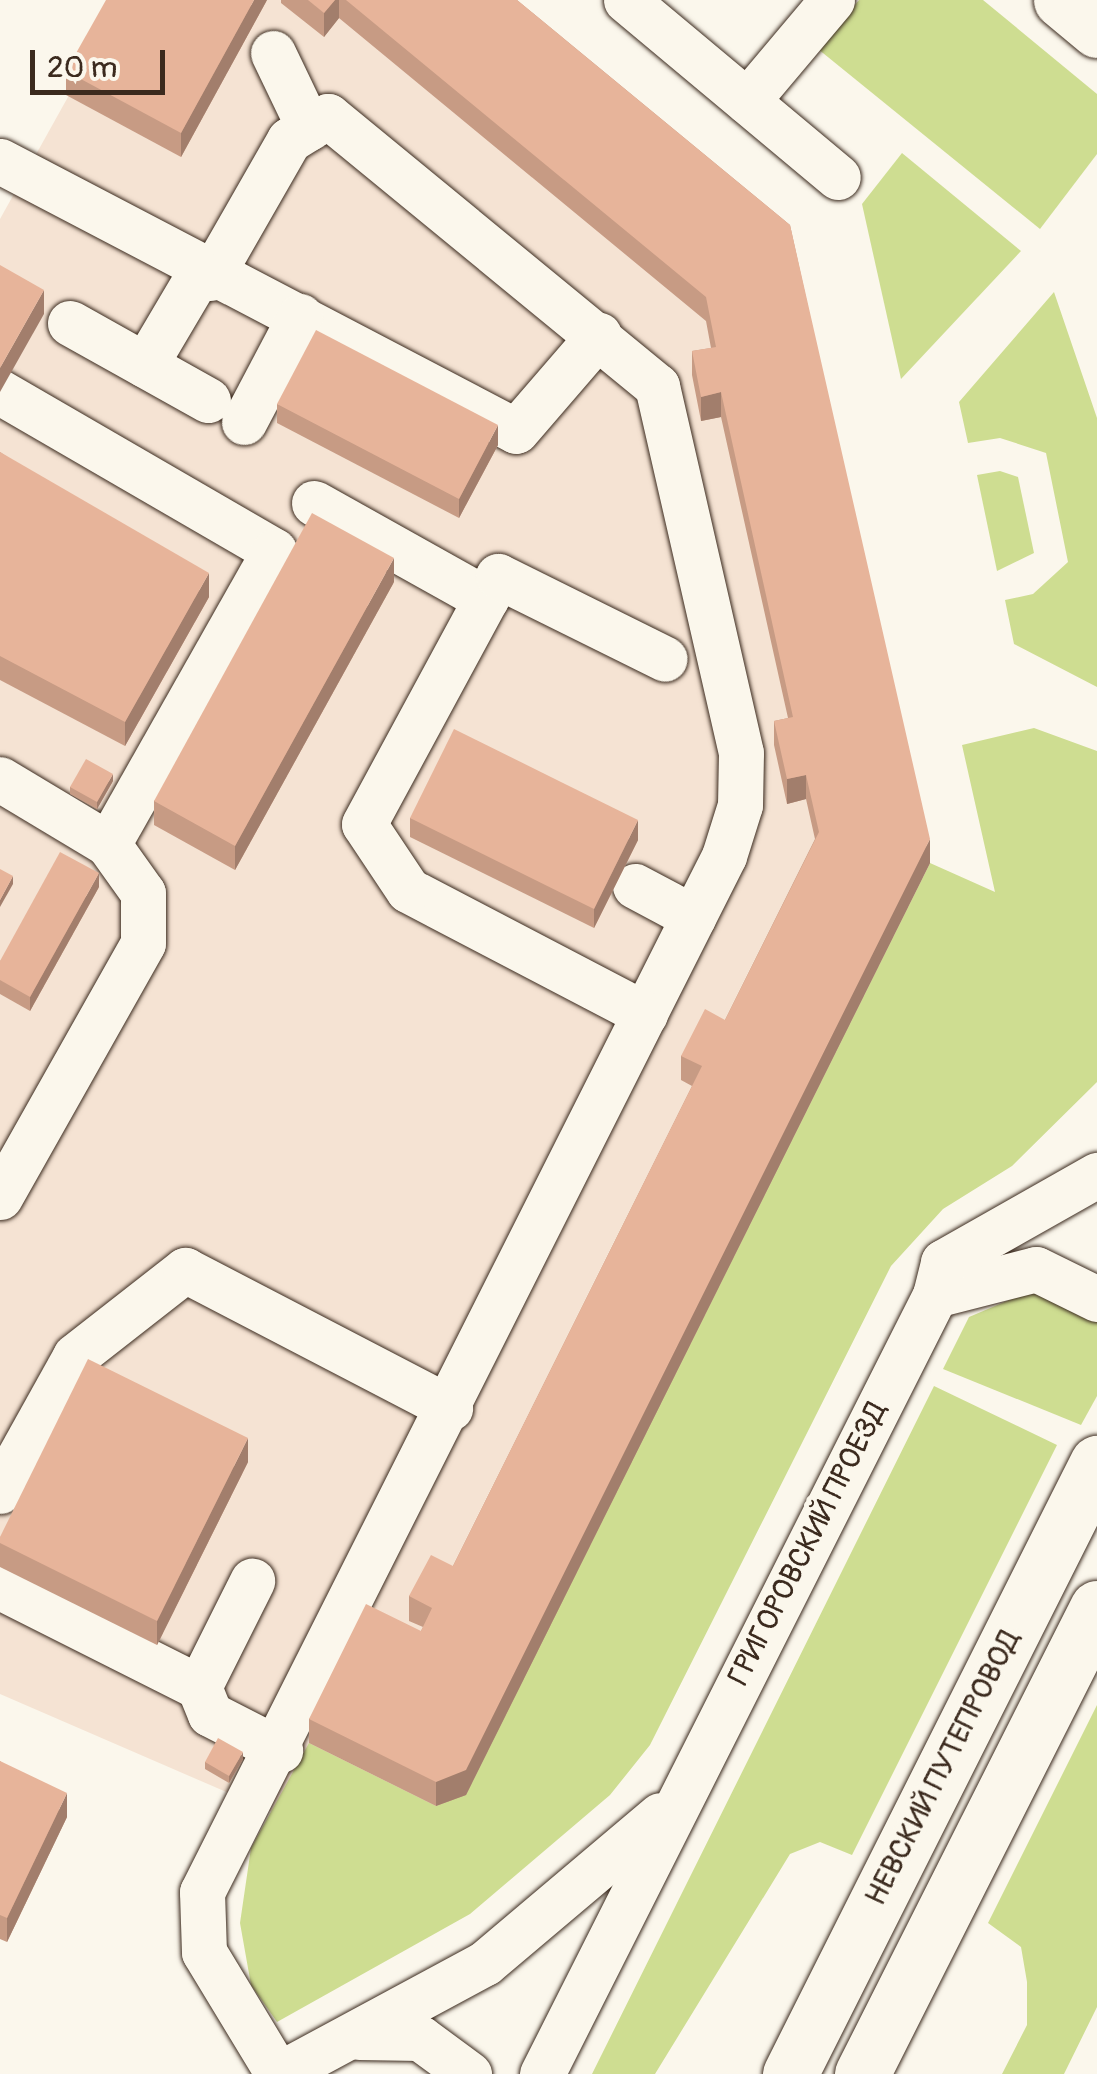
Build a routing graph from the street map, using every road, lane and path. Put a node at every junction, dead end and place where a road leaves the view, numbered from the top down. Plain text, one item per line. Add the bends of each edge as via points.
1 (626, 0) edge
2 (832, 0) edge
3 (1061, 0) edge
4 (1097, 30) edge
5 (273, 53) dead end
6 (747, 102) junction
7 (309, 128) junction
8 (0, 162) edge
9 (838, 177) dead end
10 (205, 275) junction
11 (300, 316) junction
12 (70, 323) dead end
13 (598, 335) junction
14 (146, 365) junction
15 (0, 392) edge
16 (314, 504) dead end
17 (486, 599) junction
18 (666, 660) dead end
19 (0, 779) edge
20 (108, 844) junction
21 (635, 886) dead end
22 (693, 917) junction
23 (645, 1014) junction
24 (1097, 1175) edge
25 (0, 1197) edge
26 (935, 1296) junction
27 (1097, 1299) edge
28 (450, 1408) junction
29 (1097, 1463) edge
30 (0, 1491) edge
31 (252, 1581) dead end
32 (0, 1587) edge
33 (1097, 1608) edge
34 (199, 1687) junction
35 (280, 1750) junction
36 (683, 1793) junction
37 (354, 2038) junction
38 (278, 2074) edge
39 (469, 2074) edge
40 (542, 2074) edge
41 (790, 2074) edge
42 (862, 2074) edge

1 - 6 street
2 - 6 street
3 - 4 main road
5 - 7 street
6 - 9 street
7 - 10 street via 289,140
7 - 13 street via 328,116
8 - 10 street
10 - 11 street
10 - 14 street
11 - 13 street via 516,430
11 - 14 street via 226,411
12 - 14 street
13 - 22 street via 667,403 741,752 732,832
15 - 20 street via 274,551
16 - 17 street
17 - 18 street via 498,576
17 - 23 street via 364,824 408,890
19 - 20 street
20 - 25 street via 143,894 144,943
21 - 22 street
22 - 23 street
23 - 28 street
24 - 26 street, ГРИГОРОВСКИЙ ПРОЕЗД via 973,1237 943,1262
26 - 27 street via 1036,1269
26 - 36 street, ГРИГОРОВСКИЙ ПРОЕЗД
28 - 30 street via 185,1270 75,1356
28 - 35 street
29 - 41 main road, НЕВСКИЙ ПУТЕПРОВОД
31 - 34 street
32 - 34 street
33 - 42 main road
34 - 35 street via 210,1714
35 - 38 street via 202,1892 196,1925
36 - 37 street, ГРИГОРОВСКИЙ ПРОЕЗД via 548,1918
36 - 40 street, ГРИГОРОВСКИЙ ПРОЕЗД
37 - 38 street, ГРИГОРОВСКИЙ ПРОЕЗД
37 - 39 street via 420,2038

